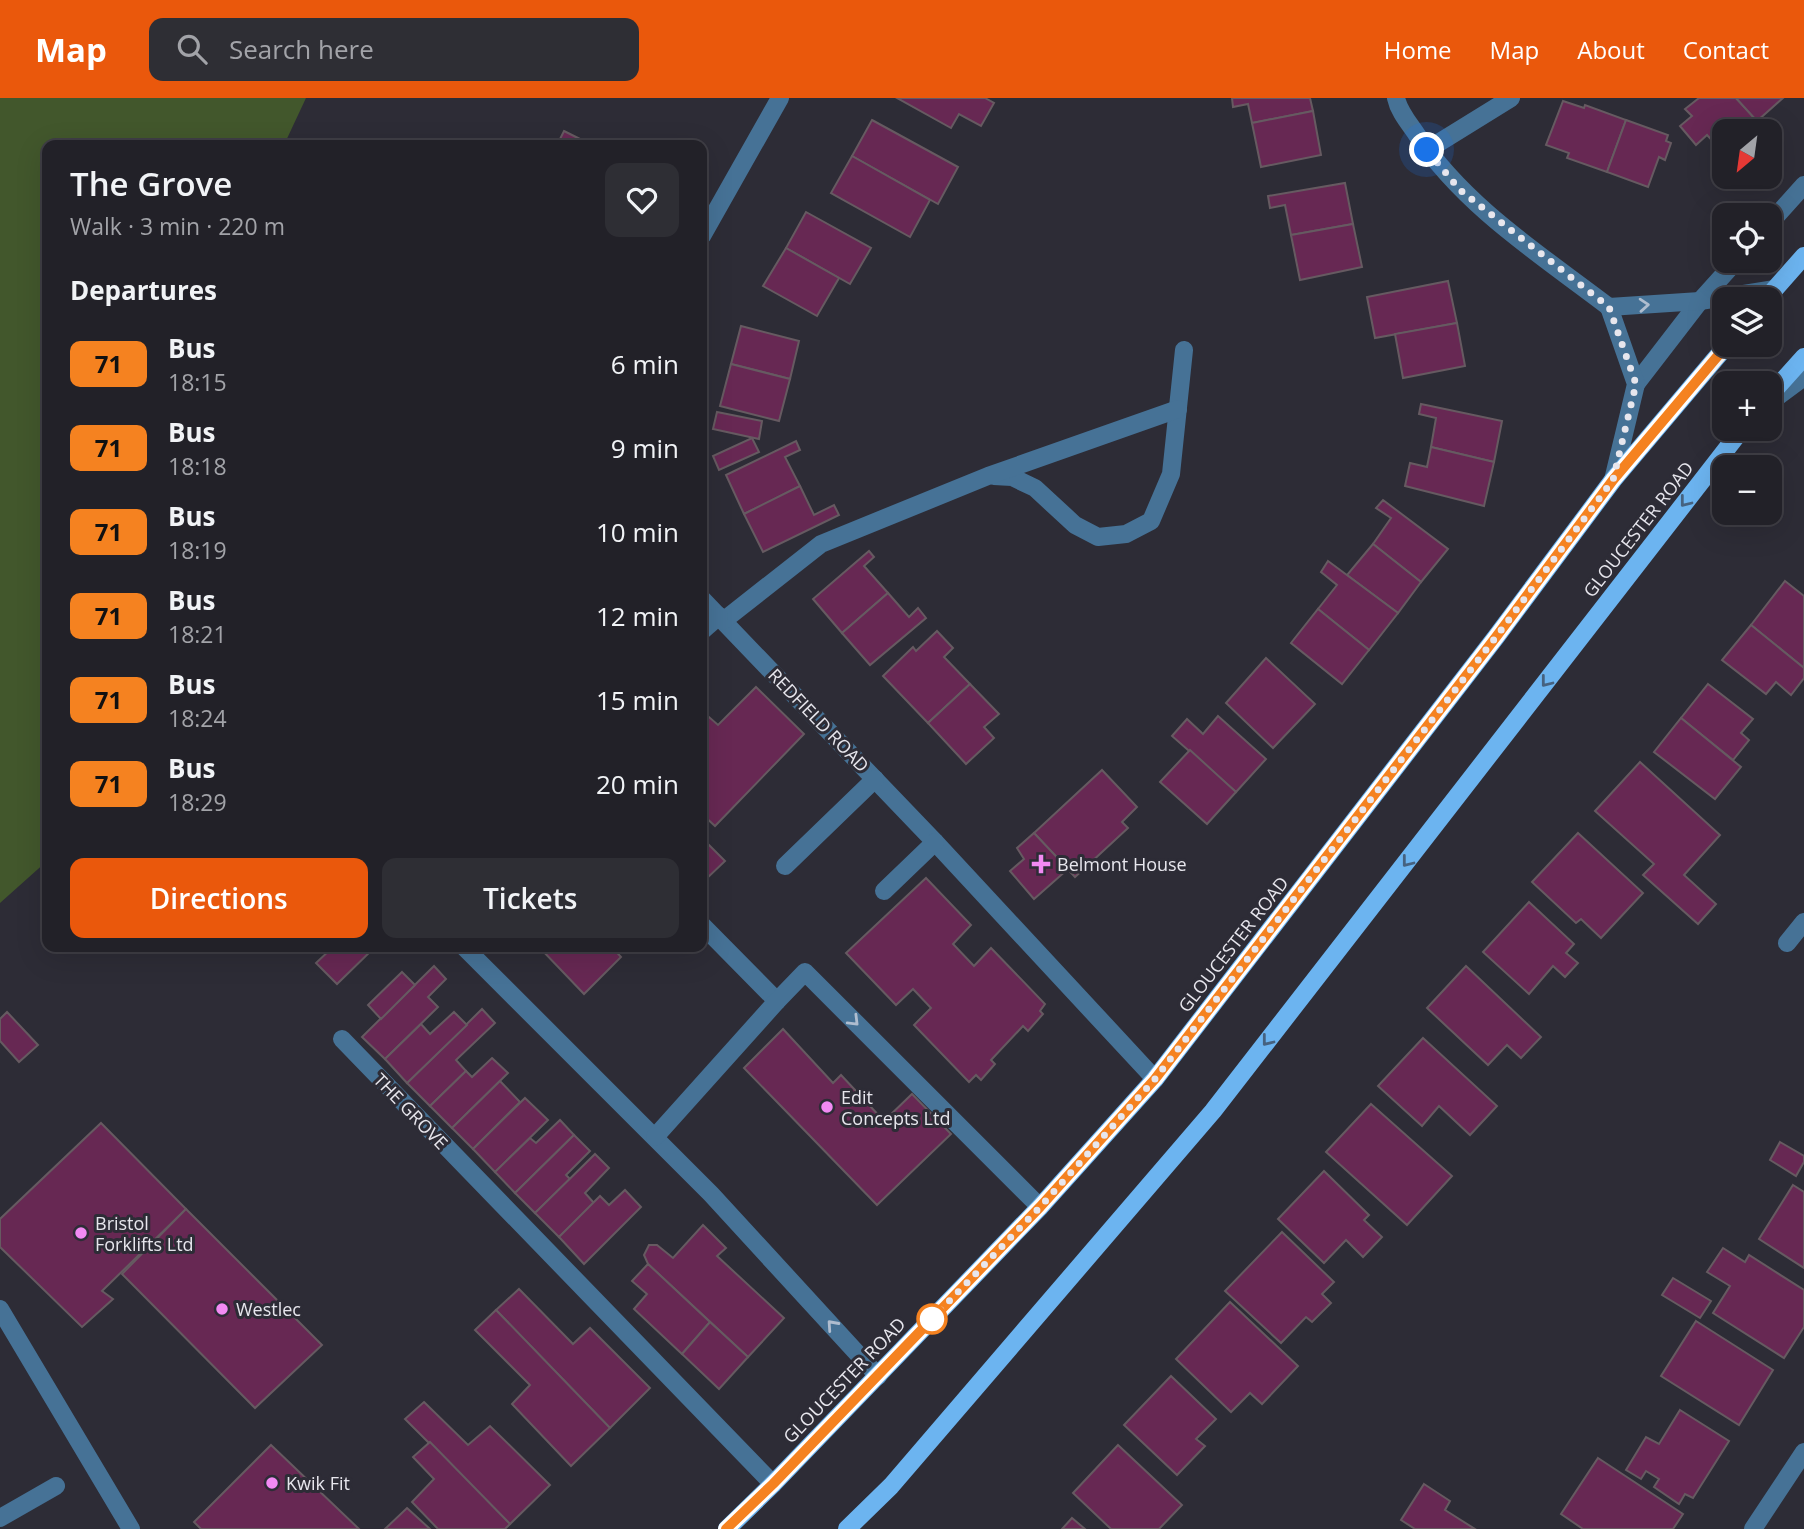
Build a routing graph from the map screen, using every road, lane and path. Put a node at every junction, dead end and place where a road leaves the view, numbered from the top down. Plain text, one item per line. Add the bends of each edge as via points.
1 (780, 98) edge
2 (1396, 98) edge
3 (1511, 98) edge
4 (1427, 150) junction
5 (1804, 185) edge
6 (1782, 210) edge
7 (707, 227) edge
8 (1804, 256) edge
9 (1725, 273) edge
10 (1776, 287) edge
11 (1712, 300) edge
12 (1700, 301) junction
13 (1609, 307) junction
14 (1184, 350) dead end
15 (1717, 357) edge
16 (1804, 358) edge
17 (1804, 377) edge
18 (1782, 382) edge
19 (1636, 384) junction
20 (1782, 393) edge
21 (1178, 409) junction
22 (1733, 441) edge
23 (988, 476) junction
24 (1613, 480) junction
25 (707, 604) edge
26 (721, 618) junction
27 (707, 628) edge
28 (876, 779) junction
29 (935, 842) junction
30 (785, 866) dead end
31 (884, 891) dead end
32 (1804, 922) edge
33 (707, 930) edge
34 (1787, 943) dead end
35 (469, 952) edge
36 (776, 1001) junction
37 (342, 1039) dead end
38 (1155, 1079) junction
39 (655, 1137) junction
40 (1040, 1207) junction
41 (0, 1309) edge
42 (878, 1376) junction
43 (1804, 1452) edge
44 (773, 1484) junction
45 (56, 1486) dead end
46 (891, 1486) junction
47 (0, 1518) edge
48 (131, 1529) edge
49 (727, 1529) edge
50 (847, 1529) edge
51 (859, 1529) edge
52 (1753, 1529) edge

1 - 7 street
2 - 4 street
3 - 4 street
4 - 13 street via 1460,190
5 - 6 street
8 - 10 main road
9 - 12 street
11 - 12 street
13 -> 12 street
12 - 19 street
13 - 19 street
14 - 21 street
15 - 24 main road, GLOUCESTER ROAD
16 - 18 main road
17 - 20 street
19 - 24 street
21 - 23 street
21 - 23 street via 1171,474 1151,521 1126,534 1098,537 1075,525 1035,488 1012,477
22 -> 46 main road, GLOUCESTER ROAD via 1213,1111
23 - 26 street via 821,544
24 - 38 main road, GLOUCESTER ROAD
25 - 26 street, REDFIELD ROAD
26 - 27 street
26 - 28 street, REDFIELD ROAD
28 - 29 street, REDFIELD ROAD
28 - 30 street
29 - 31 street
29 - 38 street, REDFIELD ROAD
32 - 34 street
33 - 36 street
35 - 39 street
36 - 39 street
36 -> 40 street via 806,972
37 - 44 street, THE GROVE
38 - 40 main road, GLOUCESTER ROAD
42 -> 39 street
40 - 42 main road, GLOUCESTER ROAD
41 - 48 street
42 - 44 main road, GLOUCESTER ROAD
43 - 52 street
44 - 49 main road, GLOUCESTER ROAD
45 - 47 street
46 - 50 main road, GLOUCESTER ROAD
46 - 51 main road

